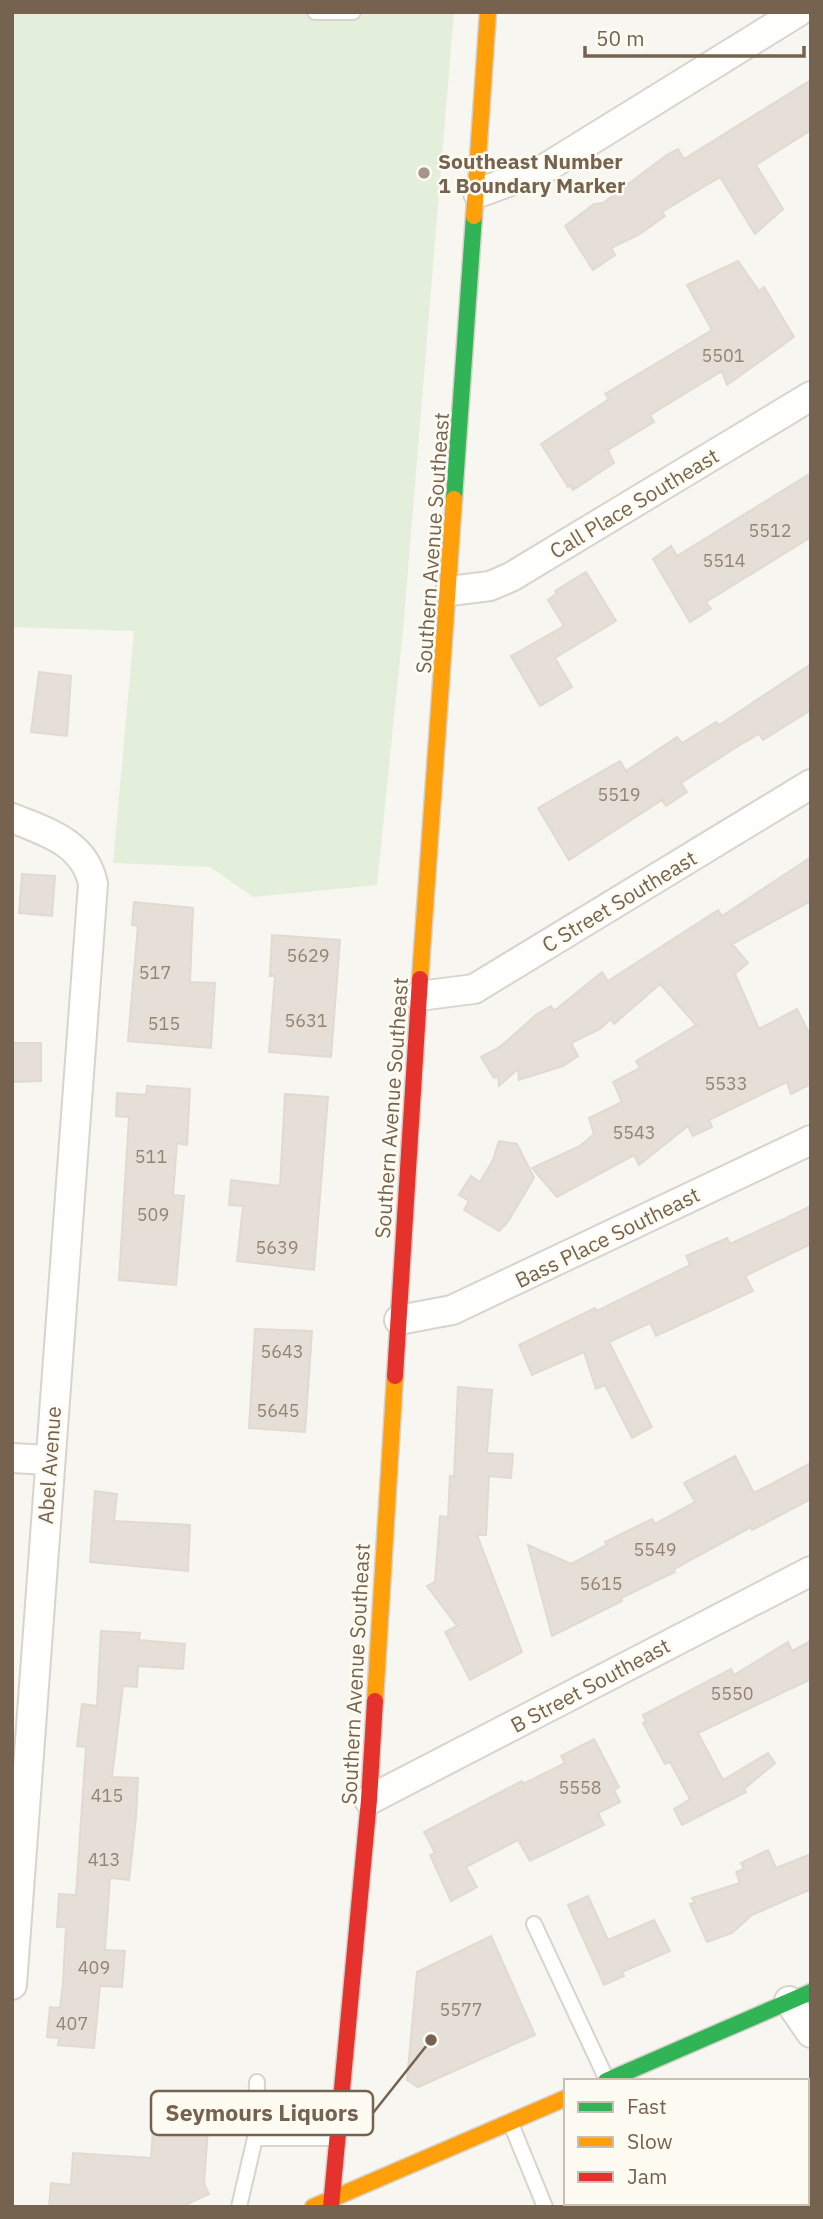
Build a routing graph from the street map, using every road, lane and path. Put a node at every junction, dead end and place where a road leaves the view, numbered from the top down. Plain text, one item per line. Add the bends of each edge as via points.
1 (315, 12) edge
2 (353, 12) edge
3 (488, 12) edge
4 (798, 12) edge
5 (478, 193) junction
6 (811, 396) edge
7 (450, 591) junction
8 (811, 784) edge
9 (12, 818) edge
10 (419, 996) junction
11 (811, 1140) edge
12 (399, 1321) junction
13 (12, 1458) edge
14 (49, 1460) junction
15 (811, 1571) edge
16 (369, 1800) junction
17 (534, 1924) dead end
18 (12, 1985) edge
19 (800, 1997) edge
20 (811, 2033) edge
21 (605, 2079) edge
22 (611, 2079) edge
23 (257, 2082) dead end
24 (564, 2099) edge
25 (510, 2123) junction
26 (255, 2138) junction
27 (337, 2138) junction
28 (332, 2203) edge
29 (239, 2207) edge
30 (313, 2207) edge
31 (545, 2207) edge

1 - 2 lane
3 - 5 main road, Southern Avenue Southeast
4 - 5 street via 544,169
5 - 7 main road, Southern Avenue Southeast
6 - 7 street, Call Place Southeast via 511,577 490,586
7 - 10 main road, Southern Avenue Southeast
8 - 10 street, C Street Southeast via 474,989
9 - 14 street, Abel Avenue via 60,838 80,854 93,884
10 - 12 main road, Southern Avenue Southeast
11 - 12 street, Bass Place Southeast via 452,1310
12 - 16 main road, Southern Avenue Southeast
13 - 14 street
14 - 18 street, Abel Avenue
15 - 16 street, B Street Southeast
16 - 27 main road, Southern Avenue Southeast
17 - 21 lane
19 - 20 street
19 - 22 main road
23 - 26 lane
24 - 25 main road
25 - 28 main road
25 - 31 lane
26 - 27 lane
26 - 29 lane
27 - 28 main road, Southern Avenue Southeast
28 - 30 main road

